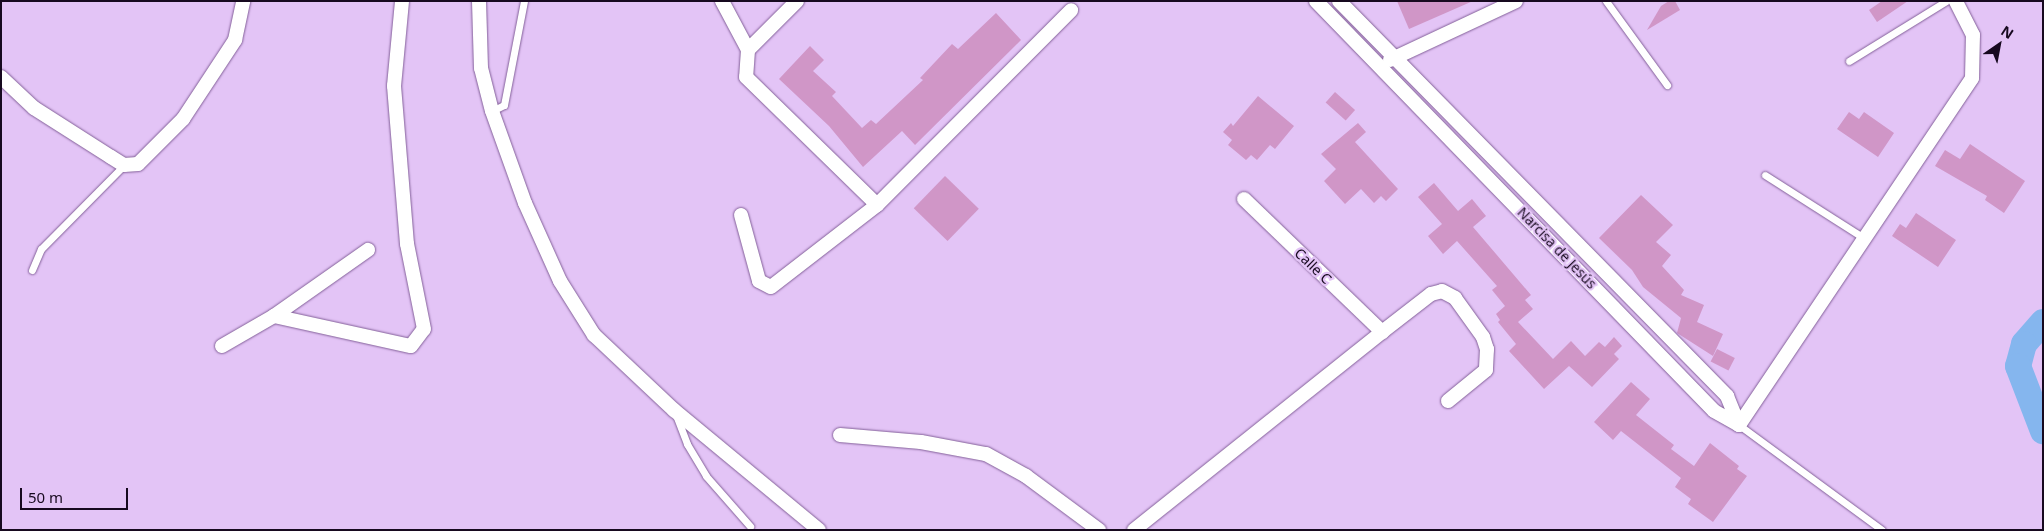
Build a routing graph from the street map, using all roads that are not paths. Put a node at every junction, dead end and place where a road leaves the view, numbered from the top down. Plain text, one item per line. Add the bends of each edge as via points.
1 (243, 1) edge
2 (402, 1) edge
3 (479, 1) edge
4 (524, 1) edge
5 (722, 1) edge
6 (796, 1) edge
7 (1316, 1) edge
8 (1339, 1) edge
9 (1516, 1) edge
10 (1606, 1) edge
11 (1946, 1) edge
12 (1956, 1) edge
13 (1071, 10) dead end
14 (748, 50) junction
15 (1396, 56) junction
16 (1849, 61) dead end
17 (1381, 66) junction
18 (1, 77) edge
19 (1667, 85) dead end
20 (492, 111) junction
21 (124, 165) junction
22 (1765, 175) dead end
23 (1244, 199) dead end
24 (877, 205) junction
25 (741, 215) dead end
26 (1864, 238) junction
27 (368, 250) dead end
28 (32, 270) dead end
29 (274, 316) junction
30 (1382, 332) junction
31 (222, 346) dead end
32 (1448, 400) dead end
33 (674, 410) junction
34 (1739, 425) junction
35 (840, 435) dead end
36 (750, 526) dead end
37 (819, 530) edge
38 (1099, 530) edge
39 (1134, 530) edge
40 (1882, 530) edge

1 - 21 street via 235,40 183,119 138,164
2 - 29 street via 394,86 407,244 424,329 411,346
3 - 20 street via 481,68
4 - 20 lane via 504,104
5 - 14 street
6 - 14 street
7 - 17 street, Narcisa de Jesús
8 - 15 street, Narcisa de Jesús
9 - 15 street
10 - 19 lane
11 - 16 lane
12 - 26 street via 1973,36 1972,78
13 - 24 street
14 - 24 street via 745,71 749,83
15 - 17 street
15 - 34 street, Narcisa de Jesús via 1727,396
17 - 34 street, Narcisa de Jesús via 1714,411
18 - 21 street via 34,108
20 - 33 street via 525,203 560,281 594,335
21 - 28 lane via 41,249
22 - 26 lane
23 - 30 street, Calle C
24 - 25 street via 771,287 759,281
26 - 34 street
27 - 29 street
29 - 31 street
30 - 32 street via 1431,294 1442,291 1455,298 1483,337 1487,350 1486,370
30 - 39 street
33 - 36 lane via 687,444 706,476
33 - 37 street
34 - 40 lane
35 - 38 street via 921,442 986,454 1026,476

